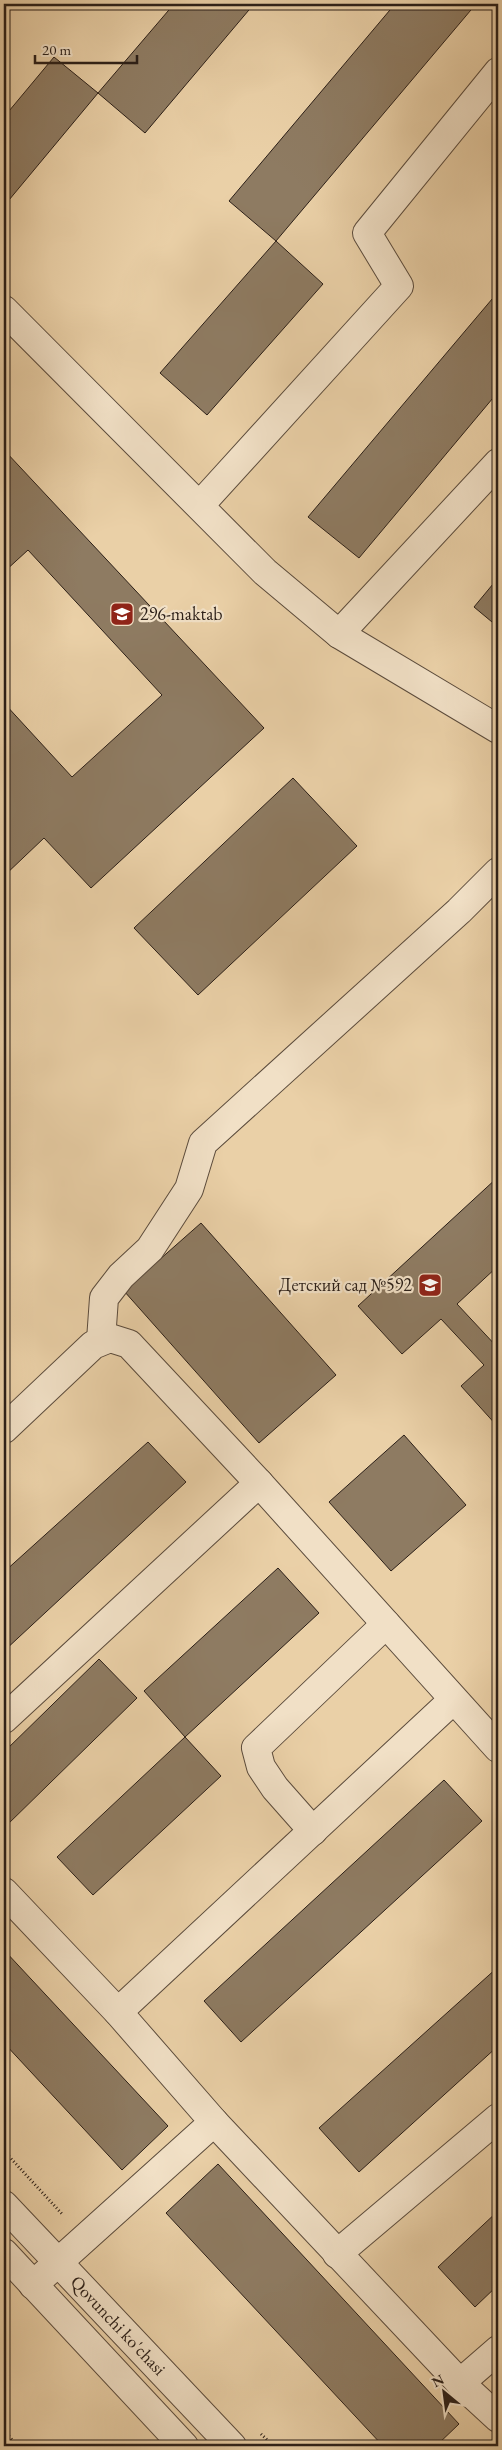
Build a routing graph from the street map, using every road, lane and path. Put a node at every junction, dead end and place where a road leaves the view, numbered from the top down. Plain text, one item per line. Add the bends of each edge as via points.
1 (498, 72) edge
2 (4, 310) edge
3 (498, 463) edge
4 (200, 505) junction
5 (339, 634) junction
6 (498, 730) edge
7 (498, 872) edge
8 (101, 1340) junction
9 (4, 1428) edge
10 (259, 1483) junction
11 (386, 1624) junction
12 (453, 1700) junction
13 (4, 1719) edge
14 (498, 1748) edge
15 (313, 1831) junction
16 (4, 1892) edge
17 (118, 2012) junction
18 (498, 2118) edge
19 (214, 2122) junction
20 (4, 2205) edge
21 (4, 2253) edge
22 (337, 2254) junction
23 (58, 2263) junction
24 (34, 2285) junction
25 (498, 2350) edge
26 (460, 2383) junction
27 (498, 2418) edge
28 (4, 2430) edge
29 (18, 2446) edge
30 (184, 2446) edge
31 (232, 2446) edge

1 - 4 street via 367,233 399,286
2 - 4 street
3 - 5 street
4 - 5 street via 265,572
5 - 6 street
7 - 8 street via 203,1143 189,1189 150,1249 120,1276 104,1298
8 - 9 street
8 - 10 street via 110,1338 129,1344
10 - 11 street
10 - 13 street
11 - 12 street
11 - 15 street via 256,1748 261,1768
12 - 14 street
12 - 15 street
15 - 17 street
16 - 17 street
17 - 19 street
18 - 22 street
19 - 22 street
19 - 23 street
20 - 23 street, Qovunchi ko'chasi
21 - 24 street, Qovunchi ko'chasi
22 - 26 street
23 - 24 street
23 - 31 street, Qovunchi ko'chasi
24 - 30 street, Qovunchi ko'chasi
25 - 26 street
26 - 27 street
28 - 29 path

